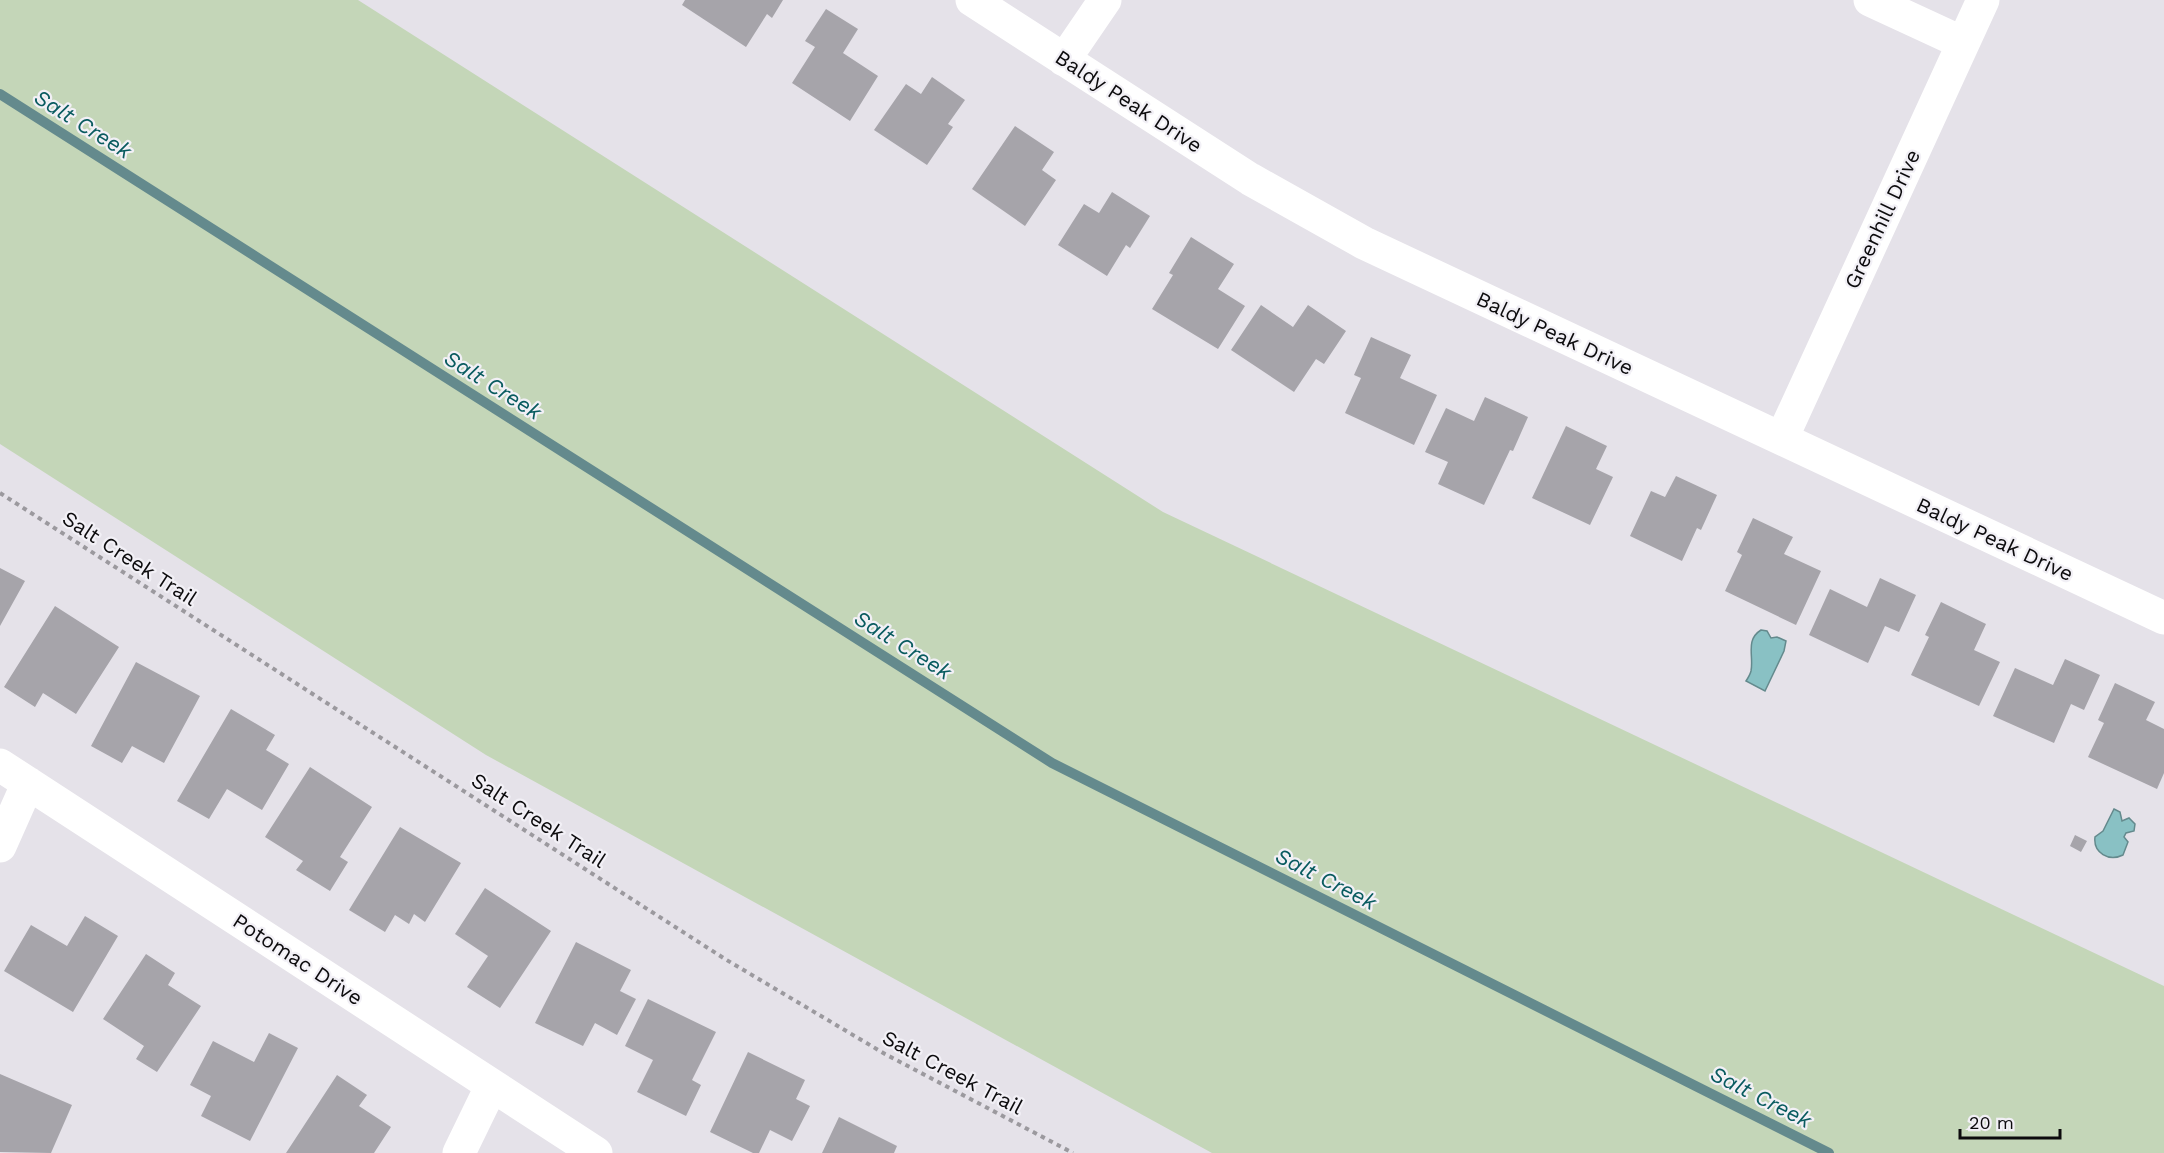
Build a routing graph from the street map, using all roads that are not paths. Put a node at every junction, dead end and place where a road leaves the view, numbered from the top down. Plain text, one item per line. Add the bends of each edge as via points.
1 (972, 0) edge
2 (1105, 0) edge
3 (1870, 0) edge
4 (1983, 0) edge
5 (1963, 44) junction
6 (1064, 60) junction
7 (1782, 438) junction
8 (2164, 618) edge
9 (0, 765) edge
10 (28, 783) junction
11 (0, 846) edge
12 (492, 1085) junction
13 (459, 1153) edge
14 (596, 1153) edge

1 - 6 street, Baldy Peak Drive
2 - 6 street
3 - 5 street
4 - 5 street, Greenhill Drive
5 - 7 street, Greenhill Drive
6 - 7 street, Baldy Peak Drive via 1250,178 1364,243
7 - 8 street, Baldy Peak Drive
9 - 10 street, Potomac Drive
10 - 11 street
10 - 12 street, Potomac Drive
12 - 13 street
12 - 14 street, Potomac Drive

